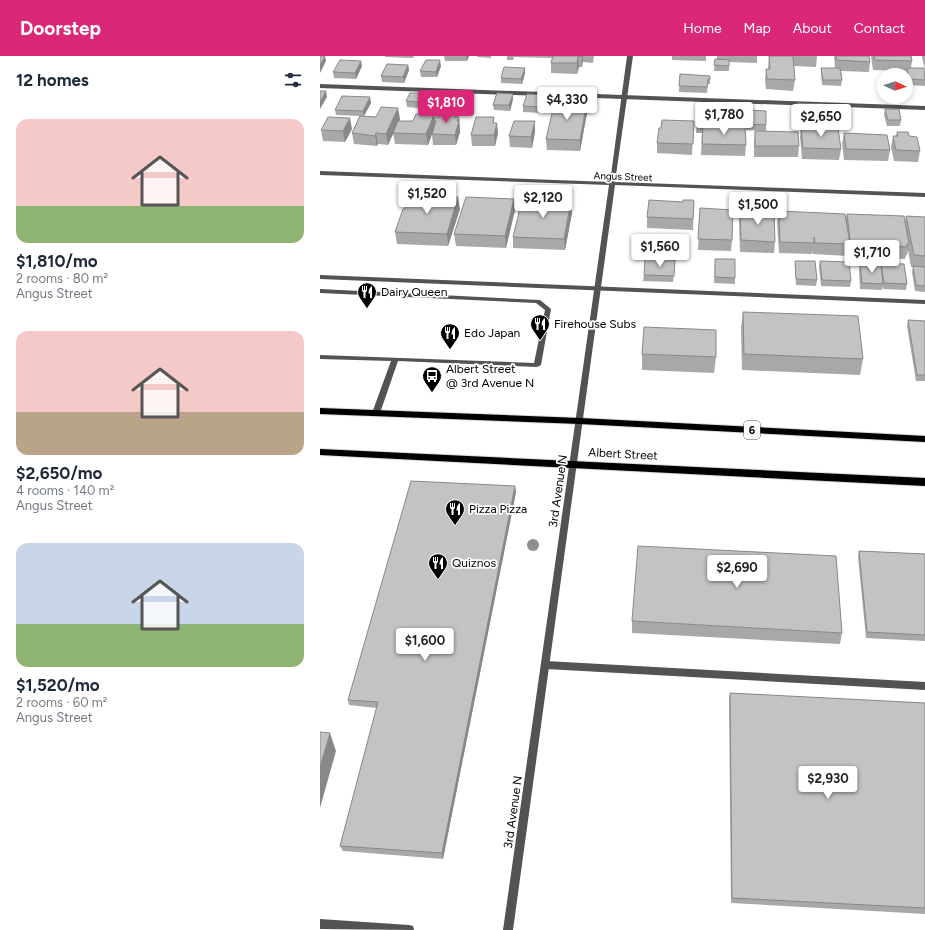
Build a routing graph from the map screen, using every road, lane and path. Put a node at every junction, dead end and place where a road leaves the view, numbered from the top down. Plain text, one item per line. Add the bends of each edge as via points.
1 (630, 56) edge
2 (320, 86) edge
3 (624, 96) junction
4 (925, 108) edge
5 (320, 173) edge
6 (612, 184) junction
7 (925, 195) edge
8 (320, 277) edge
9 (598, 288) junction
10 (320, 291) edge
11 (925, 302) edge
12 (320, 357) edge
13 (395, 359) junction
14 (320, 411) edge
15 (376, 413) junction
16 (580, 422) junction
17 (925, 439) edge
18 (320, 452) edge
19 (574, 465) junction
20 (925, 482) edge
21 (546, 665) junction
22 (925, 686) edge
23 (320, 924) edge
24 (408, 930) edge
25 (508, 930) edge

1 - 3 street, 3rd Avenue N
2 - 3 street
3 - 4 street
3 - 6 street, 3rd Avenue N
5 - 6 street, Angus Street
6 - 7 street, Angus Street
6 - 9 street, 3rd Avenue N
8 - 9 street
9 - 11 street
9 - 16 street, 3rd Avenue N
10 - 13 street via 538,301 548,309 537,365
12 - 13 street
13 - 15 street
14 - 15 main road, 6
15 - 16 main road, 6
16 - 17 main road, 6
16 - 19 street, 3rd Avenue N
18 - 19 main road, Albert Street
19 - 20 main road, Albert Street
19 - 21 street, 3rd Avenue N
21 - 22 street
21 - 25 street, 3rd Avenue N
23 - 24 street

